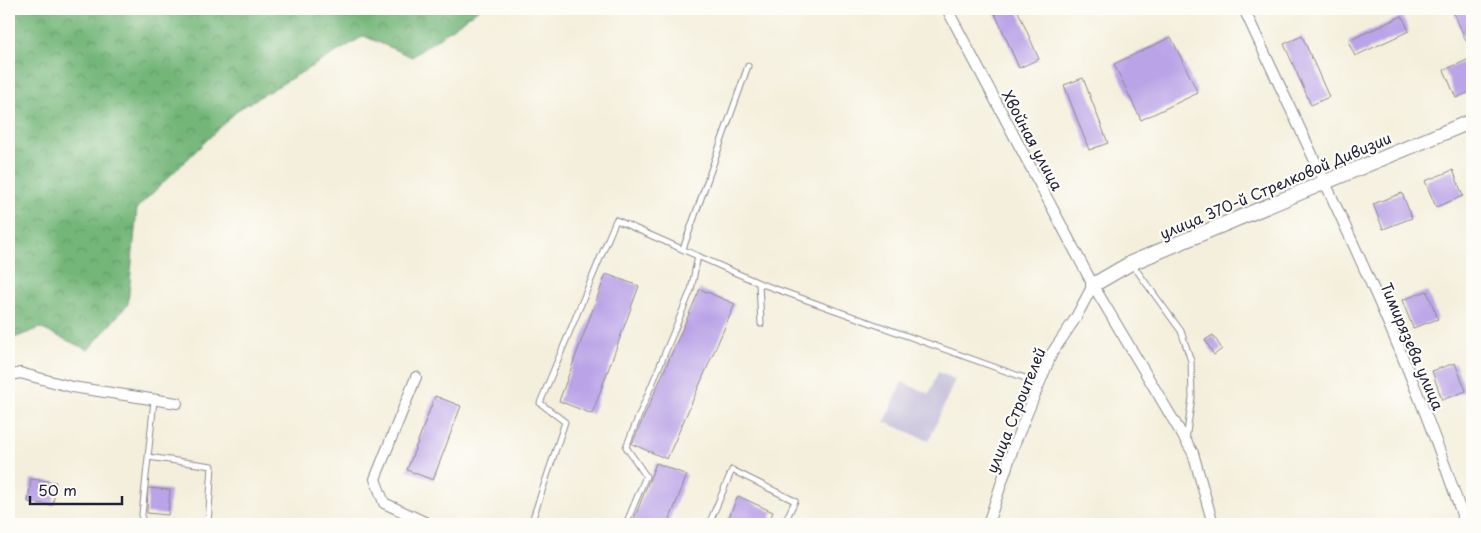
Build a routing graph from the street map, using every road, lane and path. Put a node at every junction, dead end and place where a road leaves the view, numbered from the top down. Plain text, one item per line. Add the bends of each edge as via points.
1 (946, 9) edge
2 (1244, 9) edge
3 (748, 66) dead end
4 (1472, 121) edge
5 (1325, 183) junction
6 (683, 249) junction
7 (698, 256) junction
8 (1131, 263) junction
9 (759, 283) junction
10 (1094, 285) junction
11 (761, 324) dead end
12 (9, 376) edge
13 (416, 377) dead end
14 (1040, 383) junction
15 (154, 399) junction
16 (177, 402) dead end
17 (1186, 440) junction
18 (148, 457) junction
19 (141, 524) edge
20 (208, 524) edge
21 (429, 524) edge
22 (531, 524) edge
23 (626, 524) edge
24 (710, 524) edge
25 (784, 524) edge
26 (988, 524) edge
27 (1213, 524) edge
28 (1464, 524) edge

1 - 10 street, Хвойная улица
2 - 5 street, Тимирязева улица
3 - 6 lane
4 - 5 street, улица 370-й Стрелковой Дивизии
5 - 8 street, улица 370-й Стрелковой Дивизии
5 - 28 street, Тимирязева улица via 1388,321 1445,464
6 - 7 lane
6 - 22 lane via 616,220 540,403 565,422
7 - 9 lane
7 - 23 lane via 691,290 626,447 646,476
8 - 10 street, улица 370-й Стрелковой Дивизии
8 - 17 lane via 1181,331 1191,361 1192,397
9 - 11 lane
9 - 14 lane
10 - 14 street, улица Строителей via 1052,353
10 - 17 street, Хвойная улица
12 - 15 street via 20,373 72,387
13 - 21 street via 375,479 384,503
14 - 26 street, улица Строителей via 1014,445
15 - 16 street
15 - 18 lane
17 - 27 street, Хвойная улица via 1193,452
18 - 19 lane
18 - 20 lane via 212,466
24 - 25 lane via 732,470 795,501

